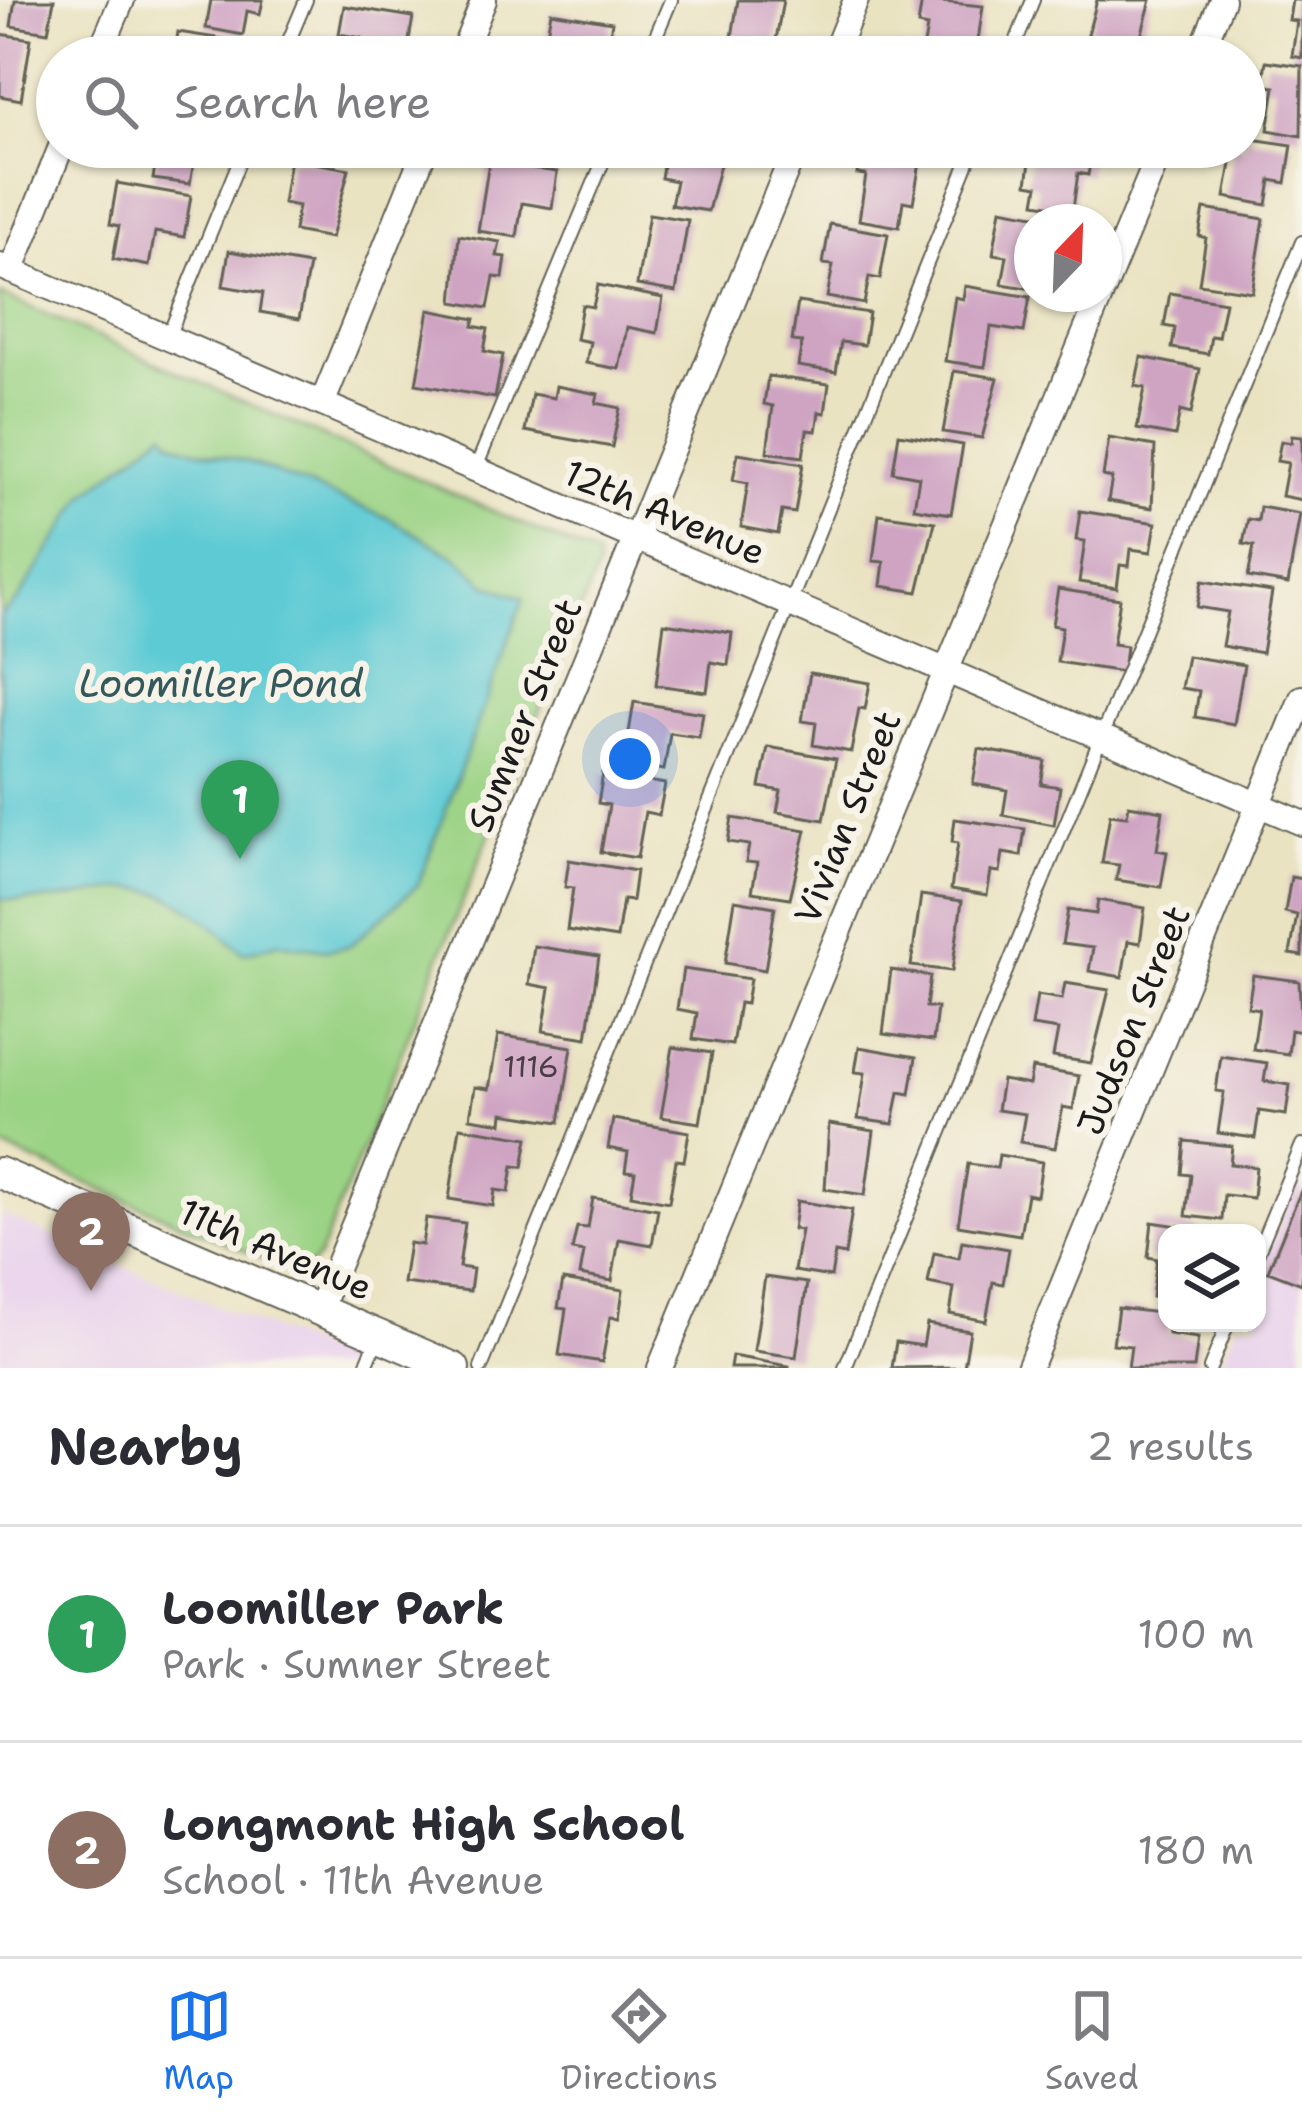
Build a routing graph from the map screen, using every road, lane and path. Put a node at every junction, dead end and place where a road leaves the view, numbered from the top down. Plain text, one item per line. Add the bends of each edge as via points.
1 (122, 0) edge
2 (305, 0) edge
3 (484, 0) edge
4 (671, 0) edge
5 (856, 0) edge
6 (1034, 0) edge
7 (1222, 0) edge
8 (107, 36) edge
9 (290, 36) edge
10 (469, 36) edge
11 (656, 36) edge
12 (841, 36) edge
13 (1019, 36) edge
14 (1207, 36) edge
15 (52, 168) edge
16 (236, 168) edge
17 (418, 168) edge
18 (600, 168) edge
19 (787, 168) edge
20 (965, 168) edge
21 (1153, 168) edge
22 (1302, 242) edge
23 (1122, 245) edge
24 (5, 268) edge
25 (1094, 312) edge
26 (167, 338) junction
27 (322, 404) junction
28 (475, 470) junction
29 (635, 538) junction
30 (788, 604) junction
31 (946, 671) junction
32 (1302, 698) edge
33 (1102, 738) junction
34 (1258, 805) junction
35 (1302, 824) edge
36 (1302, 1145) edge
37 (0, 1173) edge
38 (1266, 1232) edge
39 (319, 1310) junction
40 (1224, 1332) edge
41 (379, 1336) junction
42 (365, 1368) edge
43 (454, 1368) edge
44 (481, 1368) edge
45 (660, 1368) edge
46 (844, 1368) edge
47 (1029, 1368) edge
48 (1210, 1368) edge

1 - 8 street
2 - 9 lane
3 - 10 street
4 - 11 lane
5 - 12 street
6 - 13 lane
7 - 14 street
15 - 24 street
16 - 26 lane
17 - 27 street
18 - 28 lane
19 - 29 street, Sumner Street
20 - 30 lane
21 - 23 street, Vivian Street
22 - 33 lane
24 - 26 street, 12th Avenue
25 - 31 street, Vivian Street
26 - 27 street, 12th Avenue
27 - 28 street, 12th Avenue
28 - 29 street, 12th Avenue
29 - 30 street, 12th Avenue
29 - 39 street, Sumner Street
30 - 31 street, 12th Avenue
30 - 44 lane
31 - 33 street, 12th Avenue
31 - 45 street, Vivian Street
32 - 34 street, Judson Street
33 - 34 street, 12th Avenue
33 - 46 lane
34 - 35 street, 12th Avenue
34 - 47 street, Judson Street
36 - 38 lane
37 - 39 street, 11th Avenue
39 - 41 street, 11th Avenue
40 - 48 lane
41 - 42 lane
41 - 43 street, 11th Avenue

